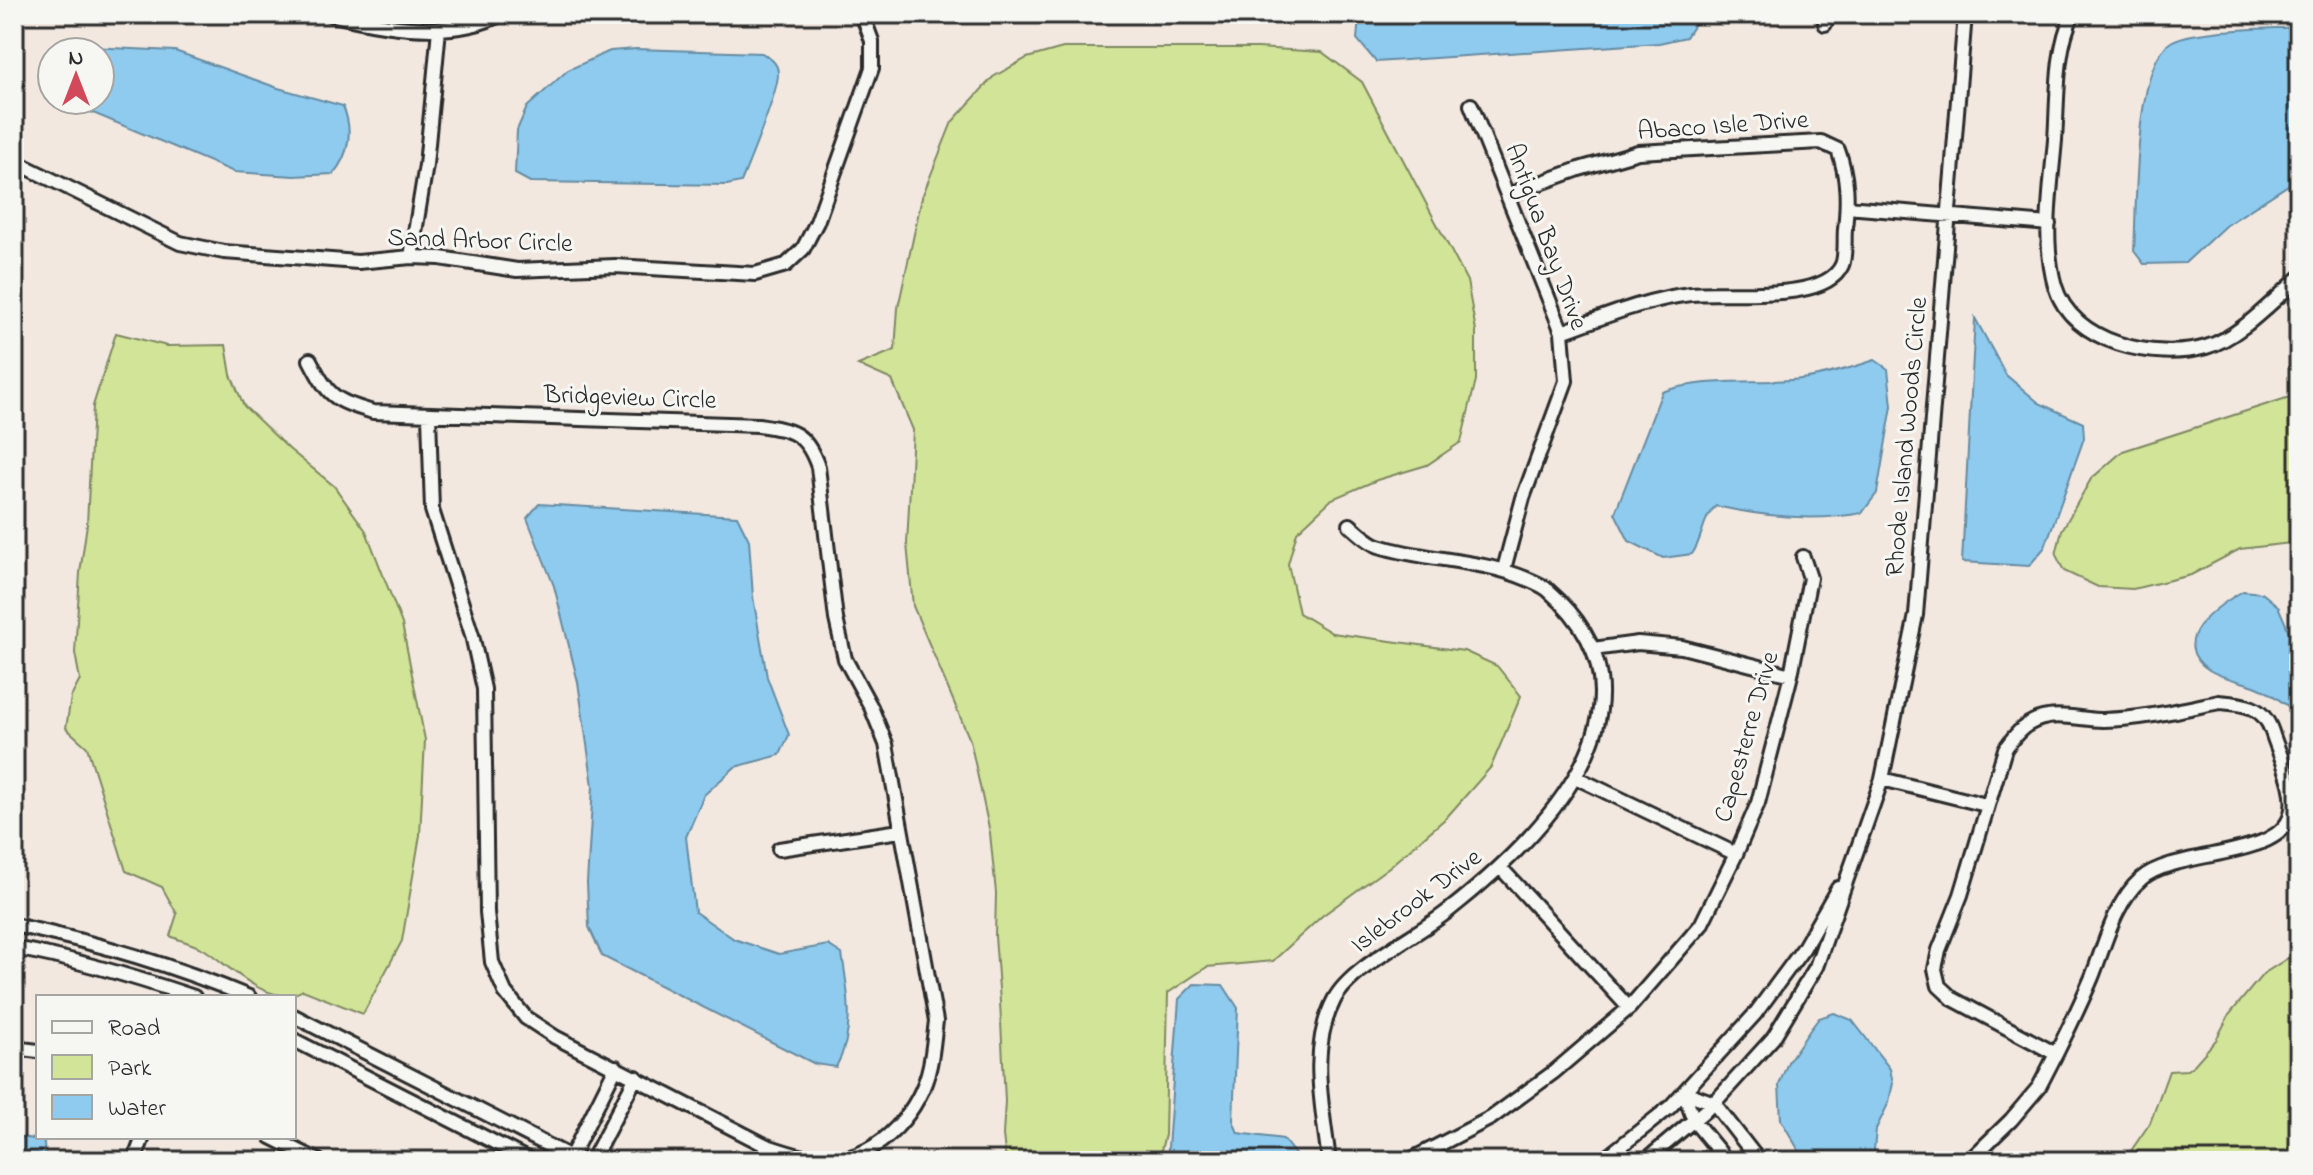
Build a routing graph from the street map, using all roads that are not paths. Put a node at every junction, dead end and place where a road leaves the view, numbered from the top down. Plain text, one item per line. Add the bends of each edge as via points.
1 (330, 14) edge
2 (501, 14) edge
3 (1965, 14) edge
4 (2073, 14) edge
5 (869, 16) edge
6 (439, 29) junction
7 (1471, 105) dead end
8 (14, 161) edge
9 (1508, 195) junction
10 (1847, 207) junction
11 (1948, 214) junction
12 (2049, 224) junction
13 (411, 257) junction
14 (2299, 278) edge
15 (1562, 332) junction
16 (310, 360) dead end
17 (429, 415) junction
18 (1350, 525) dead end
19 (1803, 557) dead end
20 (1504, 569) junction
21 (1593, 649) junction
22 (1791, 675) junction
23 (1577, 778) junction
24 (1882, 779) junction
25 (1986, 805) junction
26 (900, 831) junction
27 (779, 849) dead end
28 (1736, 854) junction
29 (1855, 857) junction
30 (1500, 867) junction
31 (14, 925) edge
32 (14, 948) edge
33 (203, 977) junction
34 (188, 995) edge
35 (196, 995) edge
36 (244, 995) edge
37 (1629, 1008) junction
38 (296, 1017) edge
39 (296, 1041) edge
40 (14, 1048) edge
41 (36, 1051) edge
42 (2056, 1054) junction
43 (616, 1067) junction
44 (636, 1077) junction
45 (1684, 1092) junction
46 (1714, 1103) junction
47 (1694, 1121) junction
48 (142, 1139) edge
49 (275, 1139) edge
50 (875, 1147) junction
51 (1973, 1157) dead end
52 (573, 1159) edge
53 (134, 1161) edge
54 (319, 1161) edge
55 (531, 1161) edge
56 (592, 1161) edge
57 (882, 1161) edge
58 (1329, 1161) edge
59 (1408, 1161) edge
60 (1602, 1161) edge
61 (1645, 1161) edge
62 (1727, 1161) edge
63 (1759, 1161) edge

1 - 6 street
2 - 6 street via 476,26
3 - 11 street, Rhode Island Woods Circle
4 - 12 street via 2062,54
5 - 13 street, Sand Arbor Circle via 872,68 817,222 803,249 786,265 755,274 615,266 517,270
6 - 13 street
7 - 9 street, Antigua Bay Drive
8 - 13 street, Sand Arbor Circle via 180,243 224,252 358,262
9 - 10 street, Abaco Isle Drive via 1638,152 1821,142 1838,150 1847,172
9 - 15 street, Antigua Bay Drive
10 - 11 street
10 - 15 street, Abaco Isle Drive via 1842,266 1823,284 1795,292 1653,300
11 - 12 street
11 - 24 street, Rhode Island Woods Circle via 1916,615
12 - 14 street via 2056,290 2071,313 2097,335 2133,350 2208,347 2240,329
15 - 20 street, Antigua Bay Drive via 1566,381 1523,498
16 - 17 street via 324,388 341,402 373,412
17 - 26 street, Bridgeview Circle via 758,425 789,430 811,447 845,659 886,744
17 - 43 street, Bridgeview Circle via 432,510 484,689 492,962 505,992 526,1018
18 - 20 street, Islebrook Drive via 1376,546
19 - 22 street, Capesterre Drive via 1810,578
20 - 21 street, Islebrook Drive via 1546,588 1577,620
21 - 22 street via 1638,643 1682,647
21 - 23 street, Islebrook Drive via 1600,711
22 - 28 street, Capesterre Drive via 1758,803
23 - 28 street
23 - 30 street, Islebrook Drive
24 - 25 street
24 - 29 street, Rhode Island Woods Circle
25 - 42 street via 1939,950 1939,986 1953,999
25 - 42 street via 2005,749 2029,723 2049,716 2142,718 2219,702 2248,704 2268,720 2291,792 2292,813 2284,829 2261,843 2164,865 2141,878 2124,899
26 - 27 street
26 - 50 street, Bridgeview Circle via 936,1021 930,1067 909,1115
28 - 37 street, Capesterre Drive via 1701,925
29 - 45 street, Rhode Island Woods Circle via 1803,949 1755,1014
29 - 46 street, Rhode Island Woods Circle via 1816,967 1773,1038
30 - 37 street
30 - 58 street, Islebrook Drive via 1447,912 1351,979 1335,997 1322,1028 1318,1066
31 - 33 street
32 - 34 street via 64,957
33 - 35 street
33 - 36 street
37 - 59 street, Capesterre Drive via 1491,1118
38 - 52 street
39 - 55 street
40 - 41 street
42 - 51 street via 2039,1087
43 - 44 street, Bridgeview Circle
43 - 52 street
44 - 50 street, Bridgeview Circle via 767,1146 801,1157 836,1160
44 - 56 street
45 - 46 street
45 - 47 street
45 - 60 street, Rhode Island Woods Circle
46 - 47 street, Rhode Island Woods Circle
46 - 63 street
47 - 61 street, Rhode Island Woods Circle
47 - 62 street
48 - 53 street
49 - 54 street
50 - 57 street

